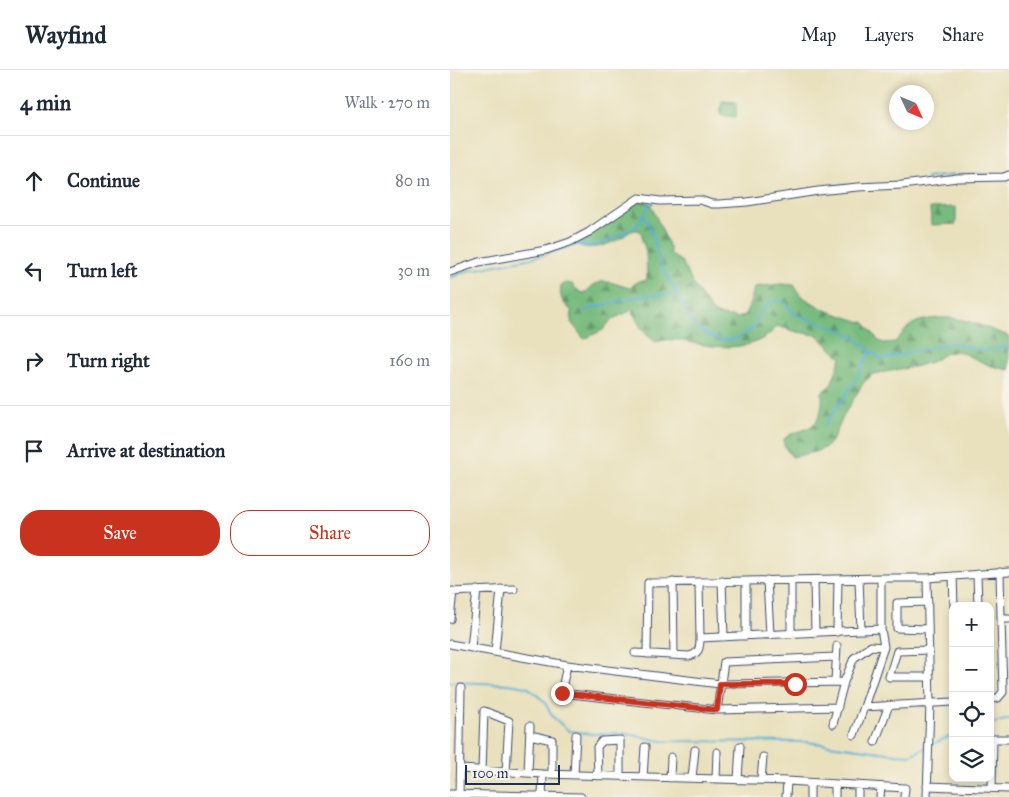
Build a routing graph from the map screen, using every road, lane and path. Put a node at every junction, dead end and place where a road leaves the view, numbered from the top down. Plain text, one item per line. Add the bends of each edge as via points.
1 (1009, 175) edge
2 (450, 272) edge
3 (1000, 572) junction
4 (1009, 572) edge
5 (977, 574) junction
6 (954, 576) junction
7 (881, 578) junction
8 (927, 578) junction
9 (838, 579) junction
10 (859, 579) junction
11 (767, 580) junction
12 (791, 580) junction
13 (814, 580) junction
14 (722, 581) junction
15 (746, 581) junction
16 (673, 582) junction
17 (699, 582) junction
18 (501, 589) junction
19 (514, 589) dead end
20 (477, 590) junction
21 (452, 591) edge
22 (1009, 594) edge
23 (1000, 595) junction
24 (928, 602) junction
25 (954, 602) edge
26 (978, 602) edge
27 (450, 619) edge
28 (1001, 619) junction
29 (1009, 619) edge
30 (881, 629) junction
31 (928, 629) junction
32 (861, 630) junction
33 (837, 632) junction
34 (815, 633) junction
35 (791, 634) junction
36 (770, 635) junction
37 (746, 636) junction
38 (724, 637) junction
39 (700, 638) junction
40 (450, 644) edge
41 (837, 646) dead end
42 (884, 647) junction
43 (471, 648) junction
44 (929, 650) junction
45 (496, 652) junction
46 (635, 653) dead end
47 (647, 654) junction
48 (674, 655) junction
49 (836, 657) junction
50 (567, 666) junction
51 (930, 677) junction
52 (835, 682) junction
53 (844, 682) junction
54 (720, 684) junction
55 (461, 688) dead end
56 (994, 698) edge
57 (949, 702) edge
58 (930, 703) junction
59 (889, 705) junction
60 (864, 706) junction
61 (838, 707) junction
62 (717, 710) junction
63 (833, 724) dead end
64 (530, 726) dead end
65 (530, 735) junction
66 (854, 735) dead end
67 (576, 736) dead end
68 (1009, 739) edge
69 (876, 742) dead end
70 (740, 746) dead end
71 (645, 747) dead end
72 (695, 750) dead end
73 (717, 752) dead end
74 (763, 756) dead end
75 (671, 757) dead end
76 (460, 769) junction
77 (482, 771) junction
78 (506, 772) junction
79 (528, 773) junction
80 (543, 774) junction
81 (552, 774) junction
82 (574, 775) junction
83 (598, 776) junction
84 (620, 776) junction
85 (643, 777) junction
86 (670, 778) junction
87 (692, 778) junction
88 (716, 779) junction
89 (738, 780) junction
90 (761, 780) junction
91 (787, 781) junction
92 (810, 783) junction
93 (835, 784) junction
94 (858, 785) junction
95 (928, 786) junction
96 (881, 787) junction
97 (992, 788) junction
98 (1009, 789) edge
99 (450, 794) edge
100 (460, 796) edge
101 (542, 796) edge
102 (581, 797) edge
103 (786, 797) edge
104 (810, 797) edge
105 (835, 797) edge
106 (858, 797) edge
107 (880, 797) edge
108 (904, 797) edge
109 (927, 797) edge

1 - 2 street via 938,179 902,186 844,188 748,202 712,204 700,200 639,198 570,242 546,250 479,262
3 - 4 street
3 - 5 street
3 - 23 street
5 - 6 street
5 - 26 street
6 - 8 street
6 - 25 street
7 - 8 street
7 - 10 street
7 - 30 street
8 - 24 street
9 - 10 street
9 - 13 street
9 - 33 street
10 - 32 street
11 - 12 street
11 - 15 street
11 - 36 street
12 - 13 street
12 - 35 street
13 - 34 street
14 - 15 street
14 - 17 street
14 - 38 street
15 - 37 street
16 - 17 street
16 - 47 street via 648,583
16 - 48 street
17 - 39 street
18 - 19 street
18 - 20 street
18 - 45 street
20 - 21 street
20 - 43 street
21 - 27 street
22 - 23 street
23 - 28 street
24 - 31 street
24 - 31 street via 897,603 897,628
28 - 29 street
28 - 56 street via 1003,692
30 - 32 street
30 - 42 street
31 - 44 street
32 - 33 street
33 - 34 street
34 - 35 street
35 - 36 street
36 - 37 street
37 - 38 street
38 - 39 street
39 - 48 street via 700,649 694,655
40 - 43 street
41 - 49 street
42 - 53 street via 871,646 854,658
42 - 60 street
43 - 45 street
44 - 51 street
44 - 51 street via 897,651 889,677
45 - 50 street
46 - 47 street
47 - 48 street
49 - 52 street
49 - 54 street via 724,662
50 - 54 street
50 - 62 street via 562,693
51 - 58 street
52 - 53 street
52 - 54 street
53 - 61 street
54 - 62 street
55 - 76 street
57 - 58 street
58 - 59 street
58 - 95 street
59 - 60 street
59 - 69 street
60 - 66 street
61 - 62 street
61 - 63 street
64 - 65 street
65 - 79 street
65 - 81 street via 552,740
67 - 82 street
68 - 97 street via 993,739
70 - 89 street
71 - 85 street
72 - 87 street
73 - 88 street
74 - 90 street
75 - 86 street
76 - 77 street
76 - 100 street
77 - 78 street
77 - 78 street via 484,711 509,721
78 - 79 street
79 - 80 street
80 - 81 street
80 - 101 street
81 - 82 street
82 - 83 street
83 - 84 street
83 - 84 street via 597,747 602,741 620,740
84 - 85 street
85 - 86 street
86 - 87 street
87 - 88 street
88 - 89 street
89 - 90 street
90 - 91 street
91 - 92 street
91 - 103 street
92 - 93 street
92 - 104 street
93 - 94 street
93 - 105 street
94 - 96 street
94 - 106 street
95 - 97 street
95 - 109 street
96 - 107 street
96 - 108 street via 905,788
97 - 98 street
99 - 100 street
100 - 101 street
101 - 102 street

